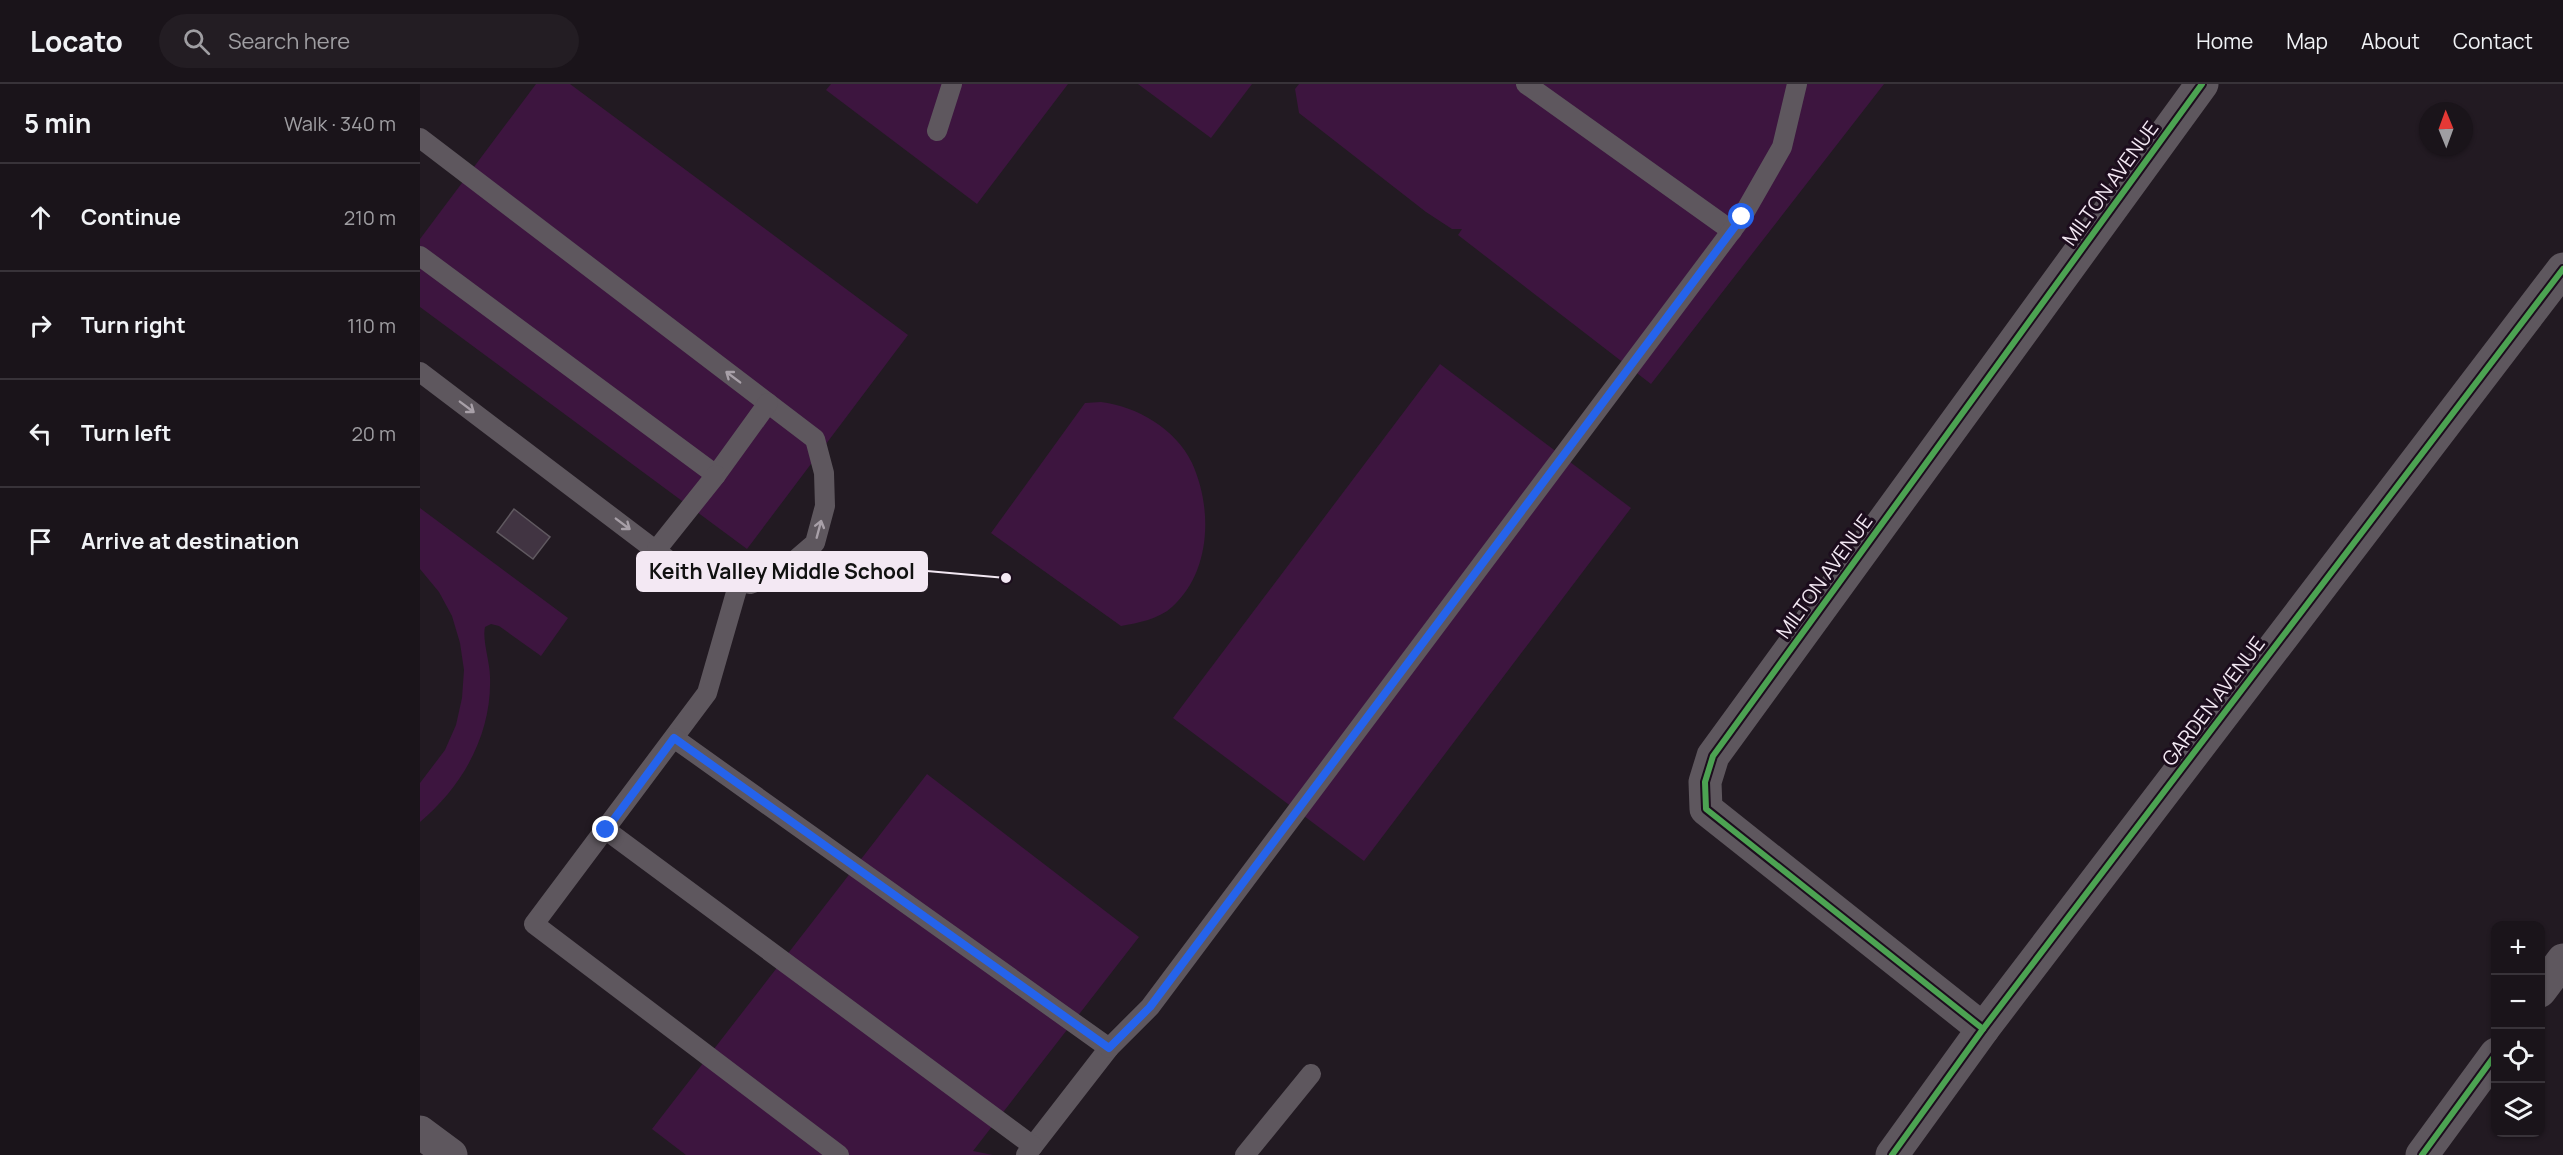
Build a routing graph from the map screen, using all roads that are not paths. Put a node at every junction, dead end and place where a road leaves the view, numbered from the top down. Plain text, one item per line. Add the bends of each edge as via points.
1 (952, 84) edge
2 (1527, 84) edge
3 (1797, 84) edge
4 (2202, 84) edge
5 (937, 131) dead end
6 (420, 138) edge
7 (1732, 231) junction
8 (420, 256) edge
9 (2563, 269) edge
10 (420, 372) edge
11 (768, 403) junction
12 (716, 475) junction
13 (657, 549) junction
14 (739, 582) junction
15 (674, 738) junction
16 (606, 830) junction
17 (2563, 960) edge
18 (2545, 985) edge
19 (1983, 1029) junction
20 (1109, 1048) junction
21 (2491, 1061) edge
22 (1311, 1074) dead end
23 (420, 1132) edge
24 (1030, 1151) edge
25 (451, 1155) edge
26 (839, 1155) edge
27 (1245, 1155) edge
28 (1892, 1155) edge
29 (2422, 1155) edge

1 - 5 lane
2 - 7 lane
3 - 7 lane via 1782,147
4 - 19 street, MILTON AVENUE via 1713,756 1705,782 1706,809
11 -> 6 lane
7 - 20 lane via 1150,1007
8 - 12 lane
9 - 19 street, GARDEN AVENUE
10 -> 13 lane
11 - 12 lane
14 -> 11 lane via 750,584 779,574 815,543 825,506 824,473 815,439
12 - 13 lane
13 - 14 lane via 684,572
14 - 15 lane via 707,693
15 - 16 lane
15 - 20 lane
16 - 24 lane
16 - 26 lane via 534,924
17 - 18 street
19 - 28 street, GARDEN AVENUE
20 - 24 lane
21 - 29 street
22 - 27 lane
23 - 25 street

